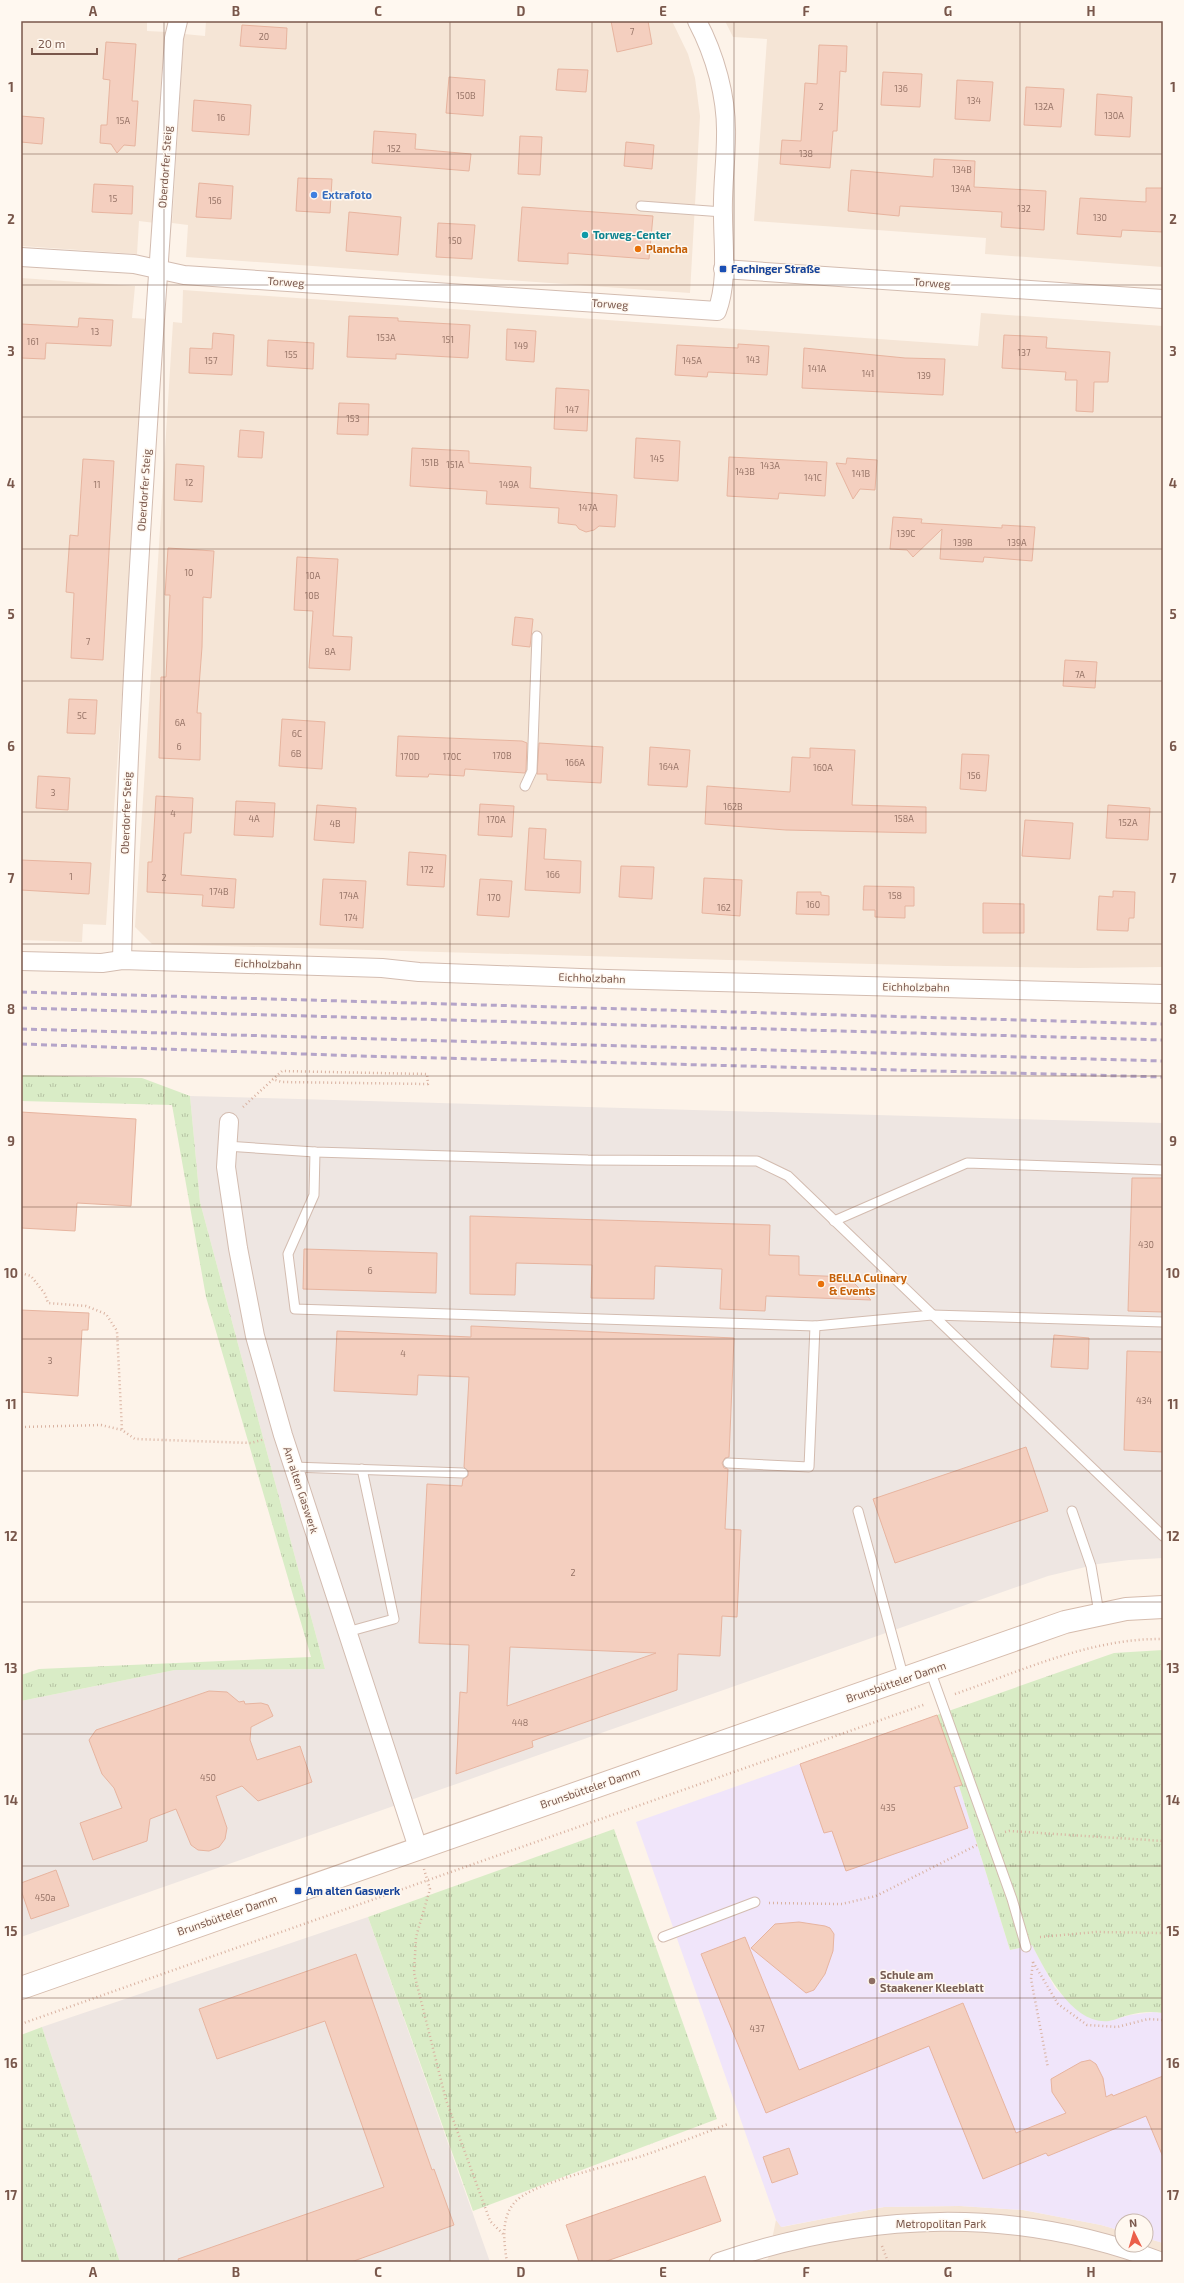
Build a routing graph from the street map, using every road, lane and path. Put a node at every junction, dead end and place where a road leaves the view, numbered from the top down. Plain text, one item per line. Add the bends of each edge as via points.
1 (178, 21) edge
2 (698, 21) edge
3 (641, 206) dead end
4 (722, 212) junction
5 (21, 257) edge
6 (159, 269) junction
7 (723, 270) junction
8 (1163, 299) edge
9 (537, 636) dead end
10 (525, 786) dead end
11 (122, 960) junction
12 (21, 961) edge
13 (1163, 994) edge
14 (272, 1079) junction
15 (229, 1122) joint
16 (226, 1146) junction
17 (315, 1152) junction
18 (1163, 1170) edge
19 (834, 1221) junction
20 (21, 1273) edge
21 (932, 1315) junction
22 (1163, 1322) edge
23 (815, 1326) junction
24 (21, 1426) edge
25 (122, 1430) junction
26 (283, 1435) junction
27 (728, 1463) dead end
28 (294, 1467) junction
29 (362, 1469) junction
30 (463, 1473) dead end
31 (858, 1511) dead end
32 (1072, 1511) dead end
33 (1163, 1536) edge
34 (1163, 1607) edge
35 (1099, 1613) junction
36 (347, 1632) junction
37 (1163, 1640) edge
38 (930, 1670) junction
39 (904, 1679) junction
40 (941, 1699) junction
41 (990, 1838) junction
42 (1163, 1841) edge
43 (418, 1848) junction
44 (428, 1880) junction
45 (755, 1902) joint
46 (1163, 1933) edge
47 (663, 1937) dead end
48 (1025, 1943) junction
49 (1033, 1962) junction
50 (21, 1988) edge
51 (1163, 2020) edge
52 (21, 2024) edge
53 (1048, 2068) dead end
54 (728, 2124) dead end
55 (503, 2234) junction
56 (507, 2262) edge
57 (719, 2262) edge
58 (1162, 2262) edge

1 - 6 street, Oberdorfer Steig via 174,33
2 - 4 street via 721,85 726,134
3 - 4 lane
4 - 7 street
5 - 6 street, Torweg via 134,264
6 - 7 street, Torweg via 184,275 717,311 722,297
6 - 11 street, Oberdorfer Steig via 131,694
7 - 8 street, Torweg
9 - 10 lane via 532,771
11 - 12 street, Eichholzbahn via 102,963
11 - 13 street, Eichholzbahn via 382,968 419,972 607,979
14 - 14 path via 282,1082 428,1084 428,1074 282,1071
14 - 15 path
15 - 16 street, Am alten Gaswerk
16 - 17 lane
16 - 26 street, Am alten Gaswerk via 226,1167 238,1248 255,1336
17 - 19 lane via 588,1160 757,1161 788,1176
17 - 23 lane via 314,1195 288,1254 295,1309
18 - 19 lane via 967,1163
19 - 21 lane
20 - 25 path via 31,1276 45,1294 48,1303 86,1306 106,1314 117,1331
21 - 22 lane
21 - 23 lane
21 - 33 lane
23 - 27 lane via 809,1467
24 - 25 path via 101,1425
25 - 26 path via 135,1439 250,1443
26 - 28 street, Am alten Gaswerk
28 - 29 lane
28 - 36 street, Am alten Gaswerk
29 - 30 lane
29 - 36 lane via 394,1619
31 - 39 lane
32 - 35 lane via 1091,1566
34 - 35 main road, Brunsbütteler Damm
35 - 38 main road, Brunsbütteler Damm via 1065,1622
36 - 43 street, Am alten Gaswerk
37 - 40 path via 1124,1642 1082,1650
38 - 39 main road, Brunsbütteler Damm
38 - 40 lane
39 - 43 main road, Brunsbütteler Damm
40 - 41 lane
40 - 44 path
41 - 42 path via 1009,1831
41 - 45 path via 876,1896 842,1904
41 - 48 lane
43 - 50 main road, Brunsbütteler Damm
44 - 52 path
44 - 55 path via 430,1888 416,1937 414,1973 446,2100 490,2221
45 - 47 lane
46 - 48 path via 1096,1932
48 - 49 path
49 - 51 path via 1058,2004 1087,2025 1117,2027 1148,2019
49 - 53 path via 1031,1979
54 - 55 path via 643,2155 532,2190 515,2201
55 - 56 path
57 - 58 street, Metropolitan Park via 806,2236 874,2225 936,2221 1007,2224 1055,2231

